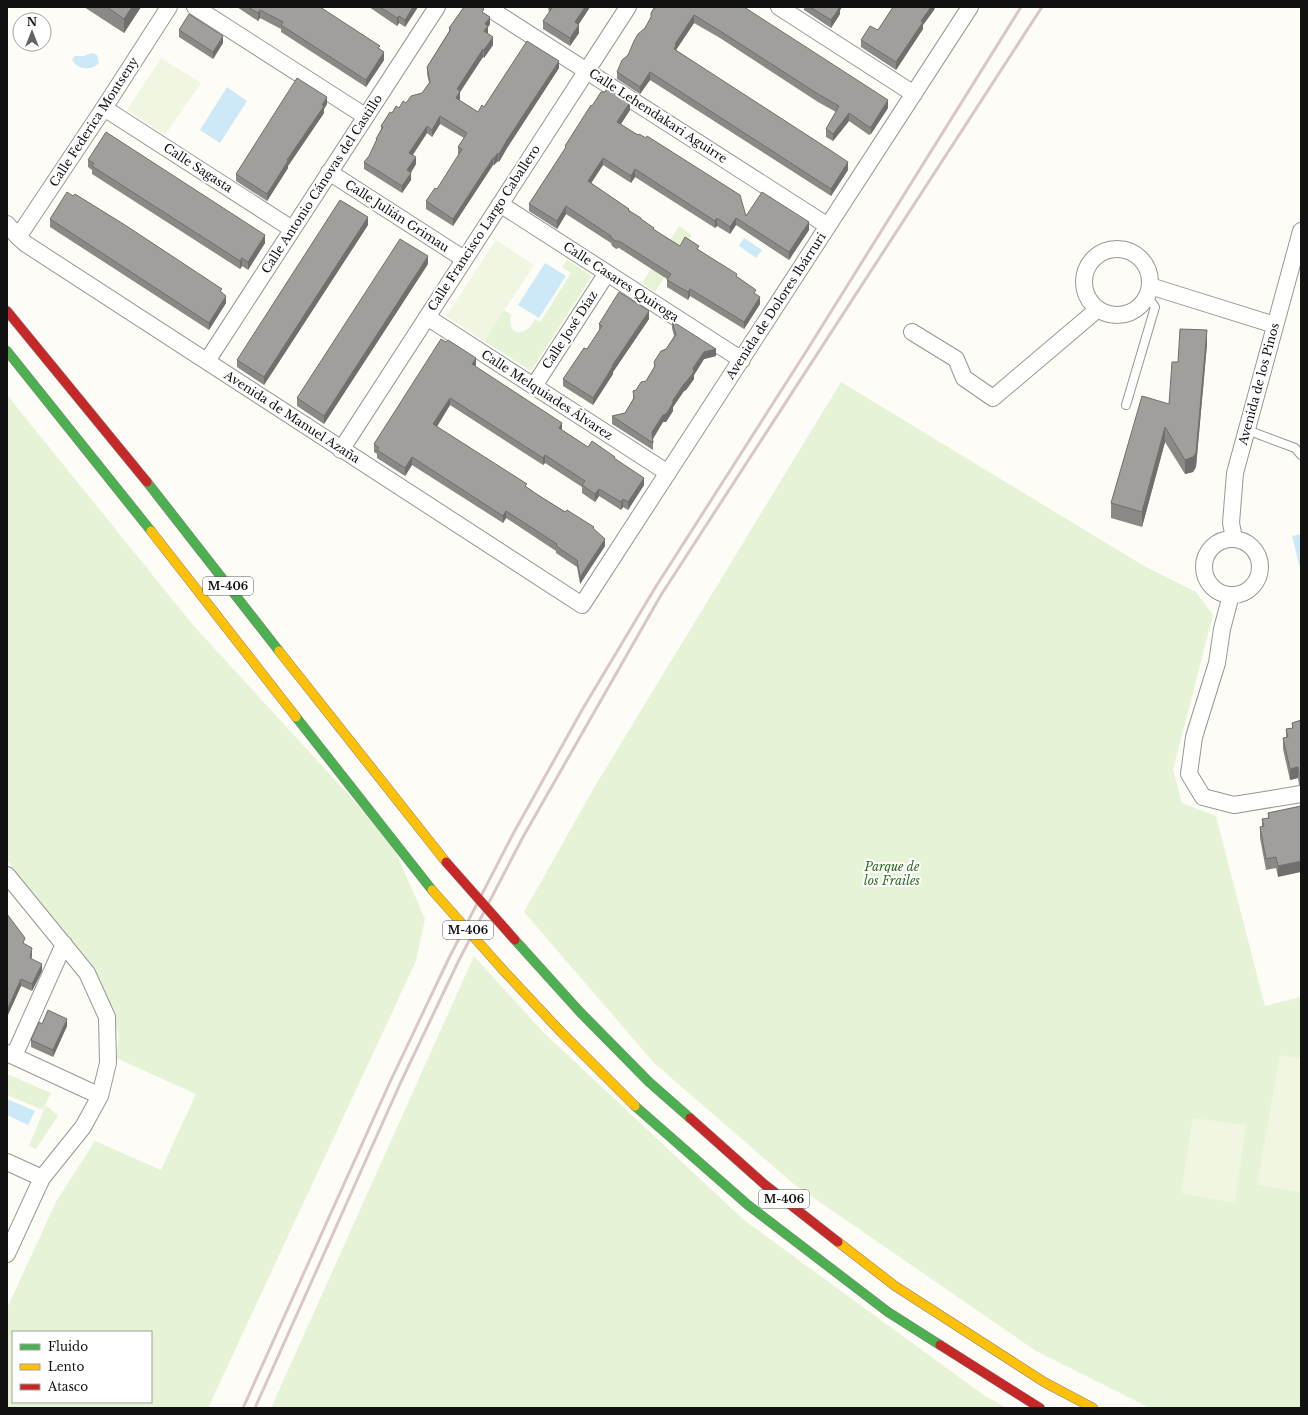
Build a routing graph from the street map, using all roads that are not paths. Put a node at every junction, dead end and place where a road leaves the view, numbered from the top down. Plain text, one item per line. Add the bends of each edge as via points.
1 (169, 7) edge
2 (195, 7) edge
3 (437, 7) edge
4 (487, 7) edge
5 (628, 7) edge
6 (779, 7) edge
7 (970, 7) edge
8 (586, 71) junction
9 (914, 94) junction
10 (104, 108) junction
11 (365, 116) junction
12 (329, 172) junction
13 (500, 204) junction
14 (7, 224) edge
15 (828, 226) junction
16 (292, 229) junction
17 (1301, 232) edge
18 (18, 237) junction
19 (464, 259) junction
20 (607, 273) junction
21 (1148, 291) junction
22 (1098, 309) junction
23 (7, 311) edge
24 (427, 317) junction
25 (1275, 325) junction
26 (912, 332) dead end
27 (7, 351) edge
28 (742, 360) junction
29 (207, 361) junction
30 (534, 386) junction
31 (1126, 405) dead end
32 (1247, 430) junction
33 (341, 450) junction
34 (1301, 455) edge
35 (668, 473) junction
36 (1234, 538) junction
37 (1230, 595) junction
38 (582, 605) joint
39 (1301, 794) edge
40 (7, 875) edge
41 (64, 944) junction
42 (10, 1054) edge
43 (100, 1096) junction
44 (7, 1162) edge
45 (42, 1178) junction
46 (7, 1254) edge
47 (1040, 1408) edge
48 (1093, 1408) edge

1 - 10 street, Calle Federica Montseny
2 - 11 street
3 - 11 street, Calle Antonio Cánovas del Castillo
4 - 8 street, Calle Lehendakari Aguirre
5 - 8 street, Calle Francisco Largo Caballero
6 - 9 street
7 - 9 street, Avenida de Dolores Ibárruri
8 - 13 street, Calle Francisco Largo Caballero
8 - 15 street, Calle Lehendakari Aguirre
9 - 15 street, Avenida de Dolores Ibárruri
10 - 16 street, Calle Sagasta
10 - 18 street, Calle Federica Montseny
11 - 12 street, Calle Antonio Cánovas del Castillo
12 - 16 street, Calle Antonio Cánovas del Castillo
12 - 19 street, Calle Julián Grimau
13 - 19 street, Calle Francisco Largo Caballero
13 - 20 street, Calle Casares Quiroga
14 - 18 street, Avenida de Manuel Azaña
15 - 28 street, Avenida de Dolores Ibárruri
16 - 29 street, Calle Antonio Cánovas del Castillo
17 - 25 street, Avenida de los Pinos
18 - 29 street, Avenida de Manuel Azaña
19 - 24 street, Calle Francisco Largo Caballero
20 - 28 street, Calle Casares Quiroga
20 - 30 street, Calle José Díaz
21 - 22 street via 1140,305 1131,312 1108,314
21 - 22 street via 1149,274 1143,262 1134,254 1111,249 1100,253 1089,264 1084,274 1086,294
21 - 25 street
21 - 31 lane via 1156,307
22 - 26 street via 994,398 964,378 956,358
23 - 48 highway, M-406, bridge via 116,443 446,862 580,1012 649,1082 764,1184 895,1286 1044,1382
24 - 30 street, Calle Melquiades Álvarez
24 - 33 street, Calle Francisco Largo Caballero
25 - 32 street, Avenida de los Pinos
27 - 47 highway, M-406, bridge via 432,890 561,1032 630,1101 748,1205 888,1312
28 - 35 street, Avenida de Dolores Ibárruri
29 - 33 street, Avenida de Manuel Azaña
30 - 35 street, Calle Melquiades Álvarez
32 - 34 lane via 1295,448
32 - 36 street, Avenida de los Pinos via 1235,473 1231,523
33 - 38 street, Avenida de Manuel Azaña
35 - 38 street, Avenida de Dolores Ibárruri
36 - 37 street via 1216,544 1209,551 1204,570 1213,587
36 - 37 street via 1251,545 1260,562 1260,572 1250,589
37 - 39 street via 1222,629 1218,664 1194,737 1189,774 1203,797 1234,805
40 - 41 street
41 - 42 street
41 - 43 street via 87,973 107,1017 108,1063
42 - 43 street
43 - 45 street via 83,1126
44 - 45 street
45 - 46 street

